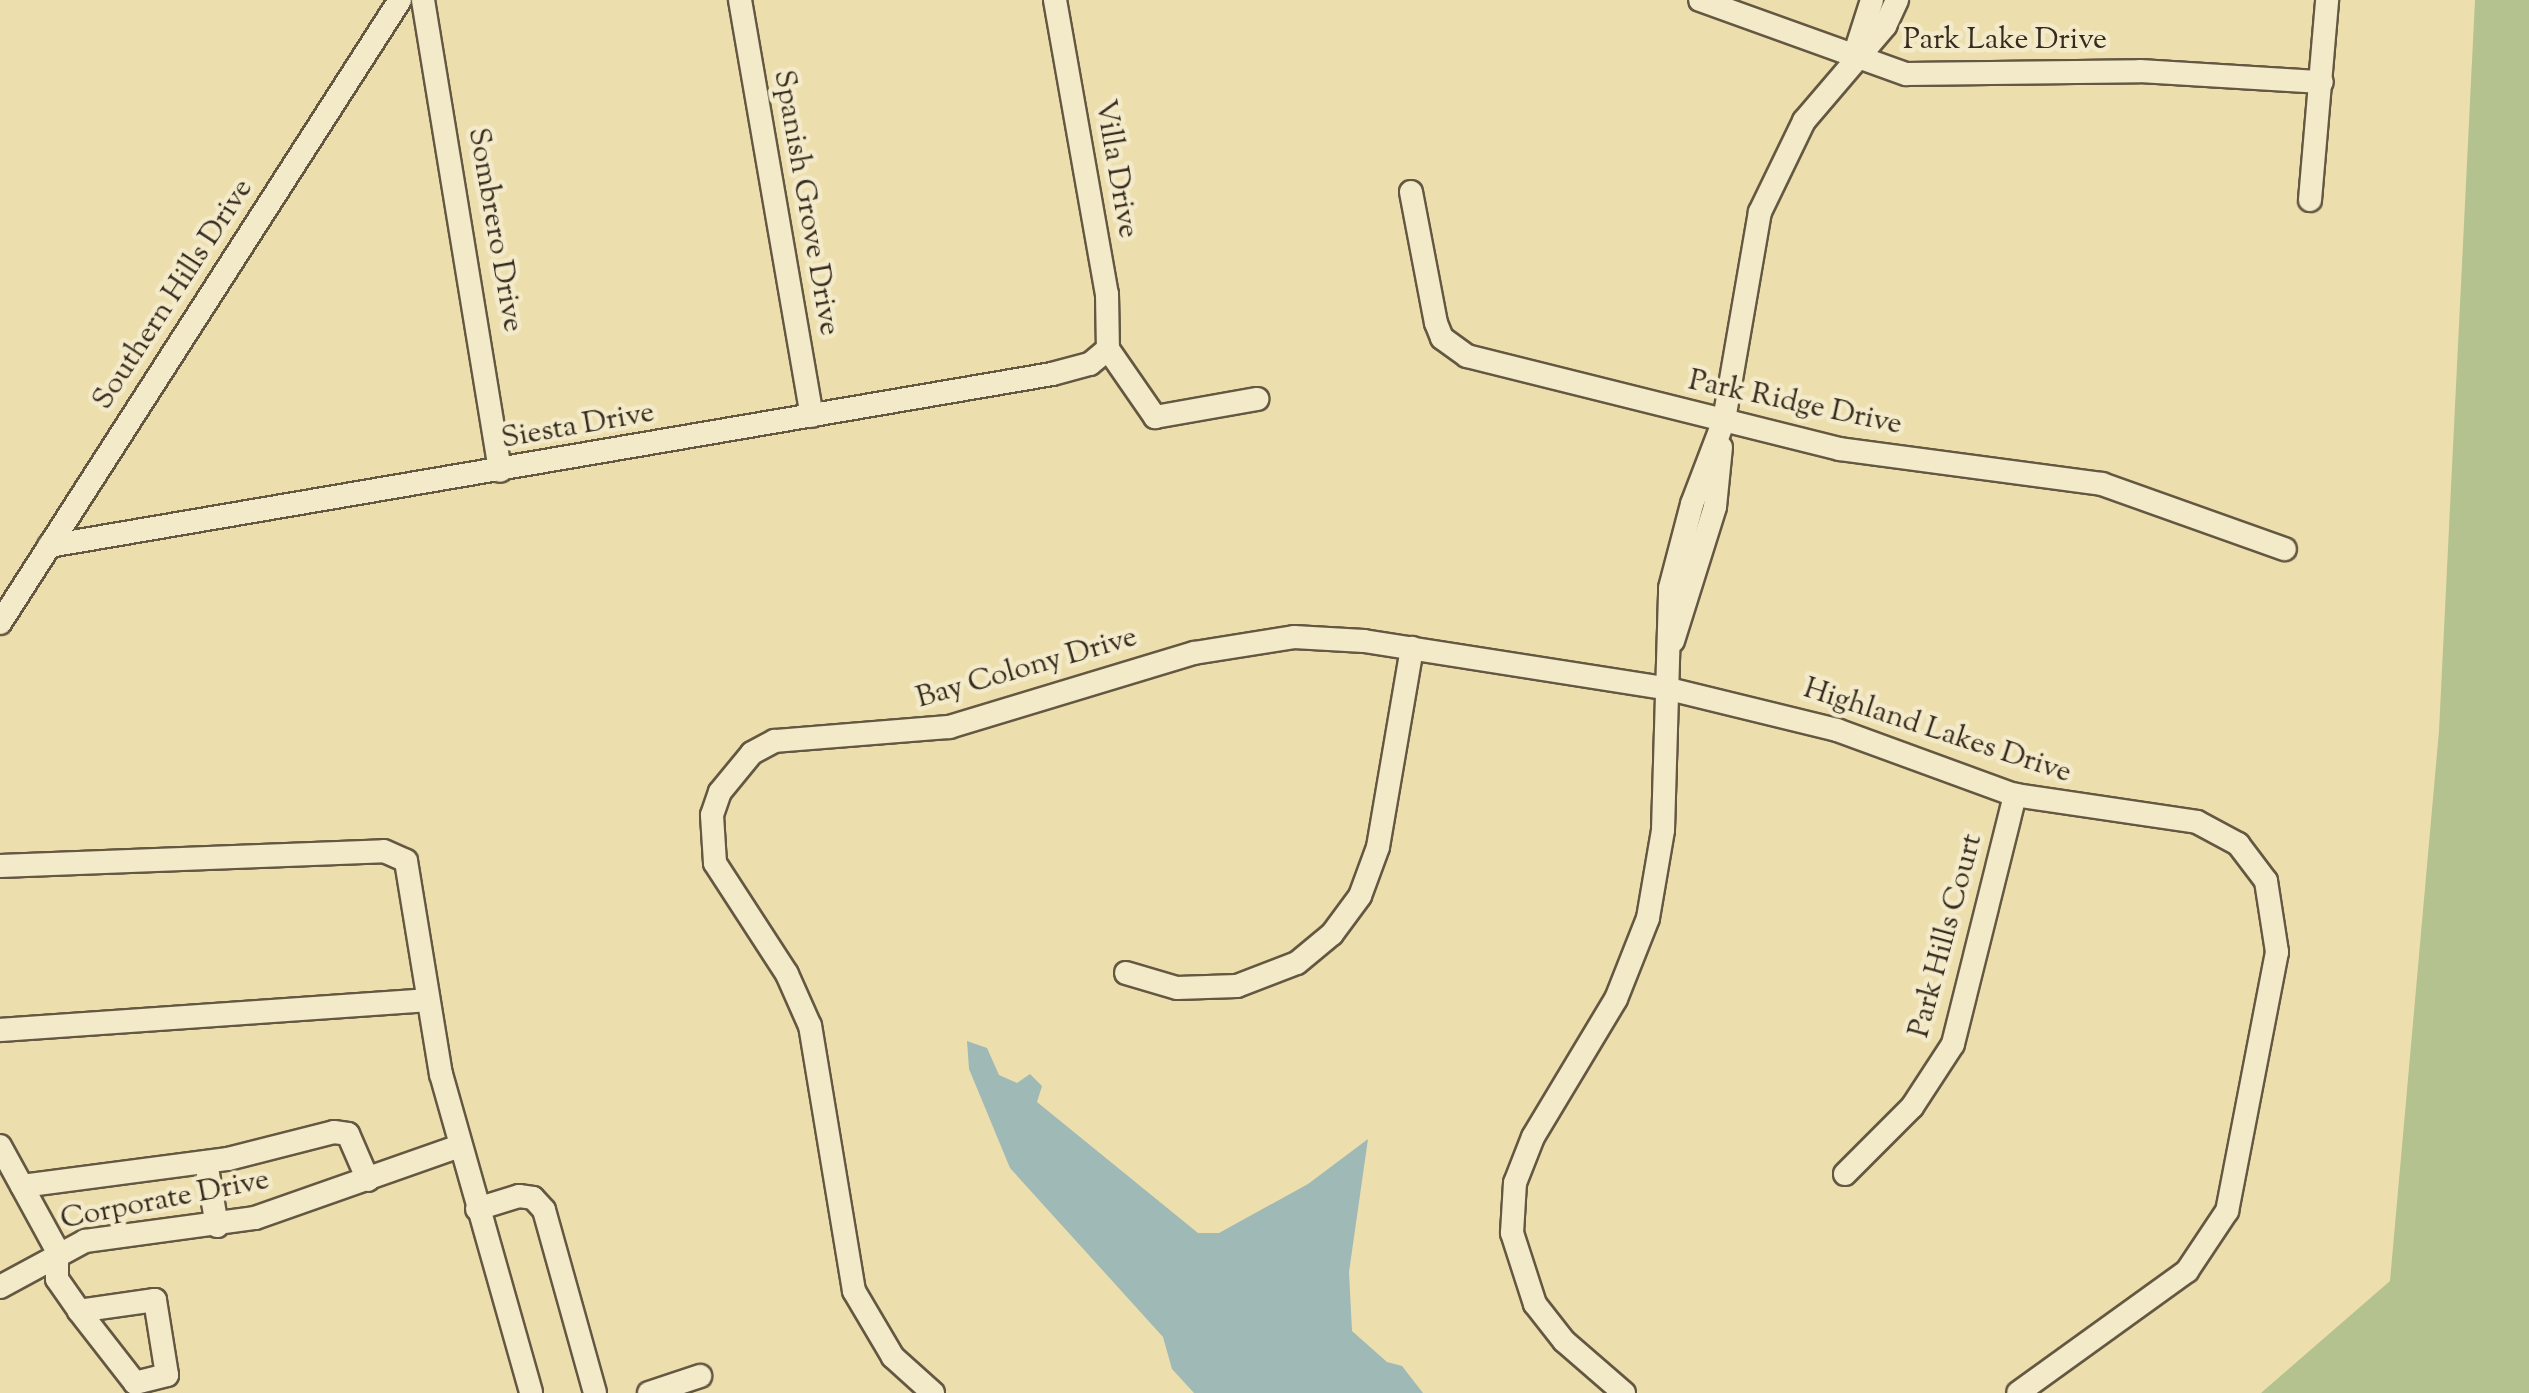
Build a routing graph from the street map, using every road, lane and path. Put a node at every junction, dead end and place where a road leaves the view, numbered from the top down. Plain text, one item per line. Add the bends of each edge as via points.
1 (400, 0) edge
2 (423, 0) edge
3 (740, 0) edge
4 (1055, 0) edge
5 (1700, 0) edge
6 (1872, 0) edge
7 (1897, 0) edge
8 (2326, 0) edge
9 (1853, 60) junction
10 (2322, 82) junction
11 (1411, 192) dead end
12 (2310, 200) dead end
13 (1108, 348) junction
14 (1257, 399) dead end
15 (812, 416) junction
16 (1724, 420) junction
17 (500, 470) junction
18 (50, 546) junction
19 (2285, 549) dead end
20 (0, 622) edge
21 (1412, 648) junction
22 (1669, 689) junction
23 (2015, 795) junction
24 (0, 866) edge
25 (1126, 974) dead end
26 (426, 1000) junction
27 (0, 1030) edge
28 (0, 1146) edge
29 (460, 1146) junction
30 (206, 1162) junction
31 (1845, 1174) dead end
32 (368, 1180) junction
33 (22, 1186) junction
34 (477, 1209) junction
35 (218, 1226) junction
36 (57, 1250) junction
37 (0, 1287) edge
38 (79, 1311) junction
39 (700, 1376) dead end
40 (532, 1393) edge
41 (596, 1393) edge
42 (649, 1393) edge
43 (933, 1393) edge
44 (1624, 1393) edge
45 (2018, 1393) edge

1 - 18 street, Southern Hills Drive
2 - 17 street, Sombrero Drive
3 - 15 street, Spanish Grove Drive
4 - 13 street, Villa Drive via 1108,294
5 - 9 street, Park Lake Drive
6 - 9 street
7 - 9 street via 1885,26
8 - 10 street
9 - 10 street, Park Lake Drive via 1926,76 2140,71
9 - 16 street via 1804,121 1768,188
10 - 12 street
11 - 16 street, Park Ridge Drive via 1436,323 1453,349
13 - 14 street via 1155,417
13 - 15 street, Siesta Drive via 1073,370
15 - 17 street, Siesta Drive
16 - 19 street, Park Ridge Drive via 1840,449 2102,484
16 - 22 street via 1691,552
17 - 18 street, Siesta Drive
18 - 20 street, Southern Hills Drive
21 - 22 street, Bay Colony Drive
21 - 25 street via 1378,847 1360,896 1332,934 1297,963 1237,986 1177,988
21 - 43 street, Bay Colony Drive via 1312,637 1226,646 949,726 775,740 734,770 712,815 715,862 787,974 810,1026 846,1265 864,1314 893,1357
22 - 23 street, Highland Lakes Drive via 1837,730
22 - 44 street via 1663,830 1648,918 1616,999 1522,1159 1512,1208 1517,1258 1535,1304 1564,1341
23 - 31 street, Park Hills Court via 1953,1044 1912,1107
23 - 45 street, Highland Lakes Drive via 2174,817 2219,831 2260,871 2278,928 2237,1172 2217,1234 2169,1286
24 - 26 street via 384,851 410,867
26 - 27 street
26 - 29 street
28 - 33 street
29 - 32 street, Corporate Drive
29 - 34 street
30 - 32 street via 334,1132 348,1134
30 - 33 street
30 - 35 street
32 - 35 street, Corporate Drive
33 - 36 street
34 - 40 street
34 - 41 street via 519,1196 533,1198 544,1210
35 - 36 street, Corporate Drive
36 - 37 street, Corporate Drive
36 - 38 street via 57,1279
38 - 38 street via 155,1300 167,1375 135,1384
39 - 42 street

